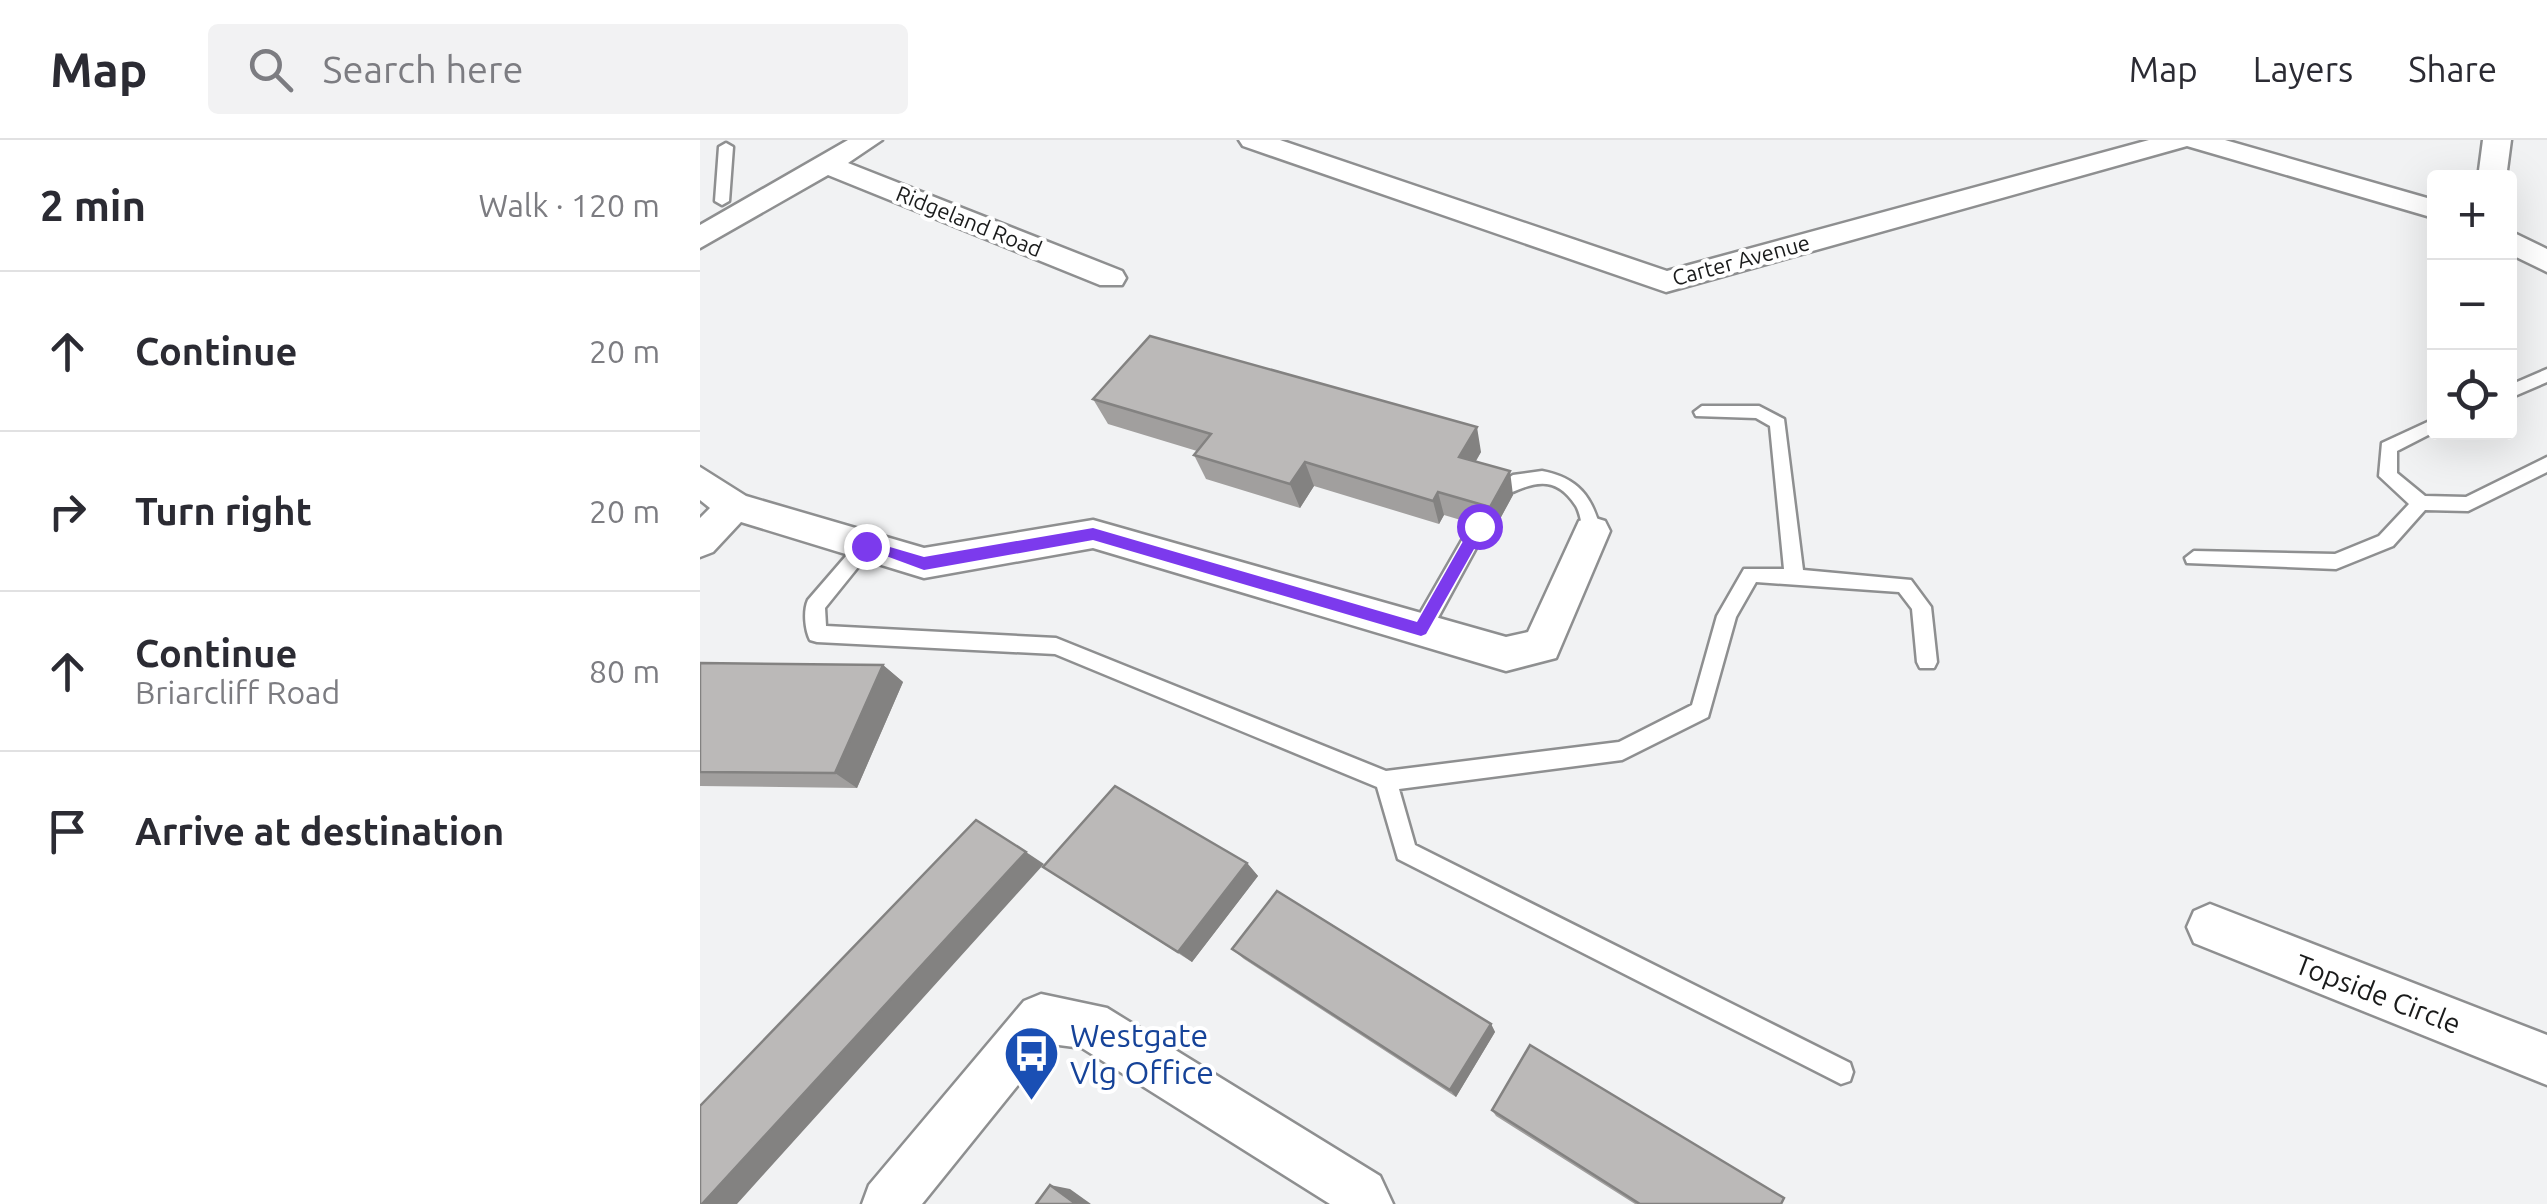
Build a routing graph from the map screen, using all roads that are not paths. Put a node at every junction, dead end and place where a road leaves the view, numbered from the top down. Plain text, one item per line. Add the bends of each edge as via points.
1 (868, 140) edge
2 (1253, 140) edge
3 (2180, 140) edge
4 (2195, 140) edge
5 (2497, 140) edge
6 (726, 147) dead end
7 (827, 164) junction
8 (2493, 170) edge
9 (700, 206) edge
10 (2427, 207) edge
11 (731, 208) junction
12 (700, 238) edge
13 (2517, 245) edge
14 (2547, 262) edge
15 (1111, 278) dead end
16 (2547, 376) edge
17 (2517, 389) edge
18 (1702, 412) dead end
19 (2427, 428) edge
20 (2547, 464) edge
21 (700, 481) edge
22 (1498, 490) edge
23 (2420, 503) junction
24 (734, 506) junction
25 (1479, 526) edge
26 (1592, 531) joint
27 (700, 542) edge
28 (866, 546) junction
29 (2194, 558) dead end
30 (1794, 576) junction
31 (1421, 630) junction
32 (1928, 662) dead end
33 (1386, 781) junction
34 (2210, 927) dead end
35 (2547, 1060) edge
36 (1840, 1072) dead end
37 (888, 1204) edge
38 (1367, 1204) edge

1 - 7 street
2 - 3 street, Carter Avenue via 1666,282
4 - 10 street
5 - 8 street
6 - 11 lane
7 - 11 street
7 - 15 street, Ridgeland Road
9 - 11 lane
11 - 12 street
13 - 14 street
16 - 17 lane
18 - 30 lane via 1759,412 1778,423
19 - 23 lane via 2388,448 2388,476
20 - 23 lane via 2468,504
21 - 24 street
22 - 26 lane via 1514,477 1536,474 1556,482 1583,501
23 - 29 lane via 2386,540 2336,562
24 - 27 street
24 - 28 street
25 - 31 lane
26 - 31 street via 1542,646 1506,654
28 - 31 street via 924,564 1093,534
28 - 33 lane via 815,606 816,634 1056,646
30 - 32 lane via 1904,585 1921,607
30 - 33 lane via 1751,574 1727,616 1701,711 1622,752
33 - 36 lane via 1406,852
34 - 35 street, Topside Circle
37 - 38 street via 1041,1018 1090,1025 1362,1194

